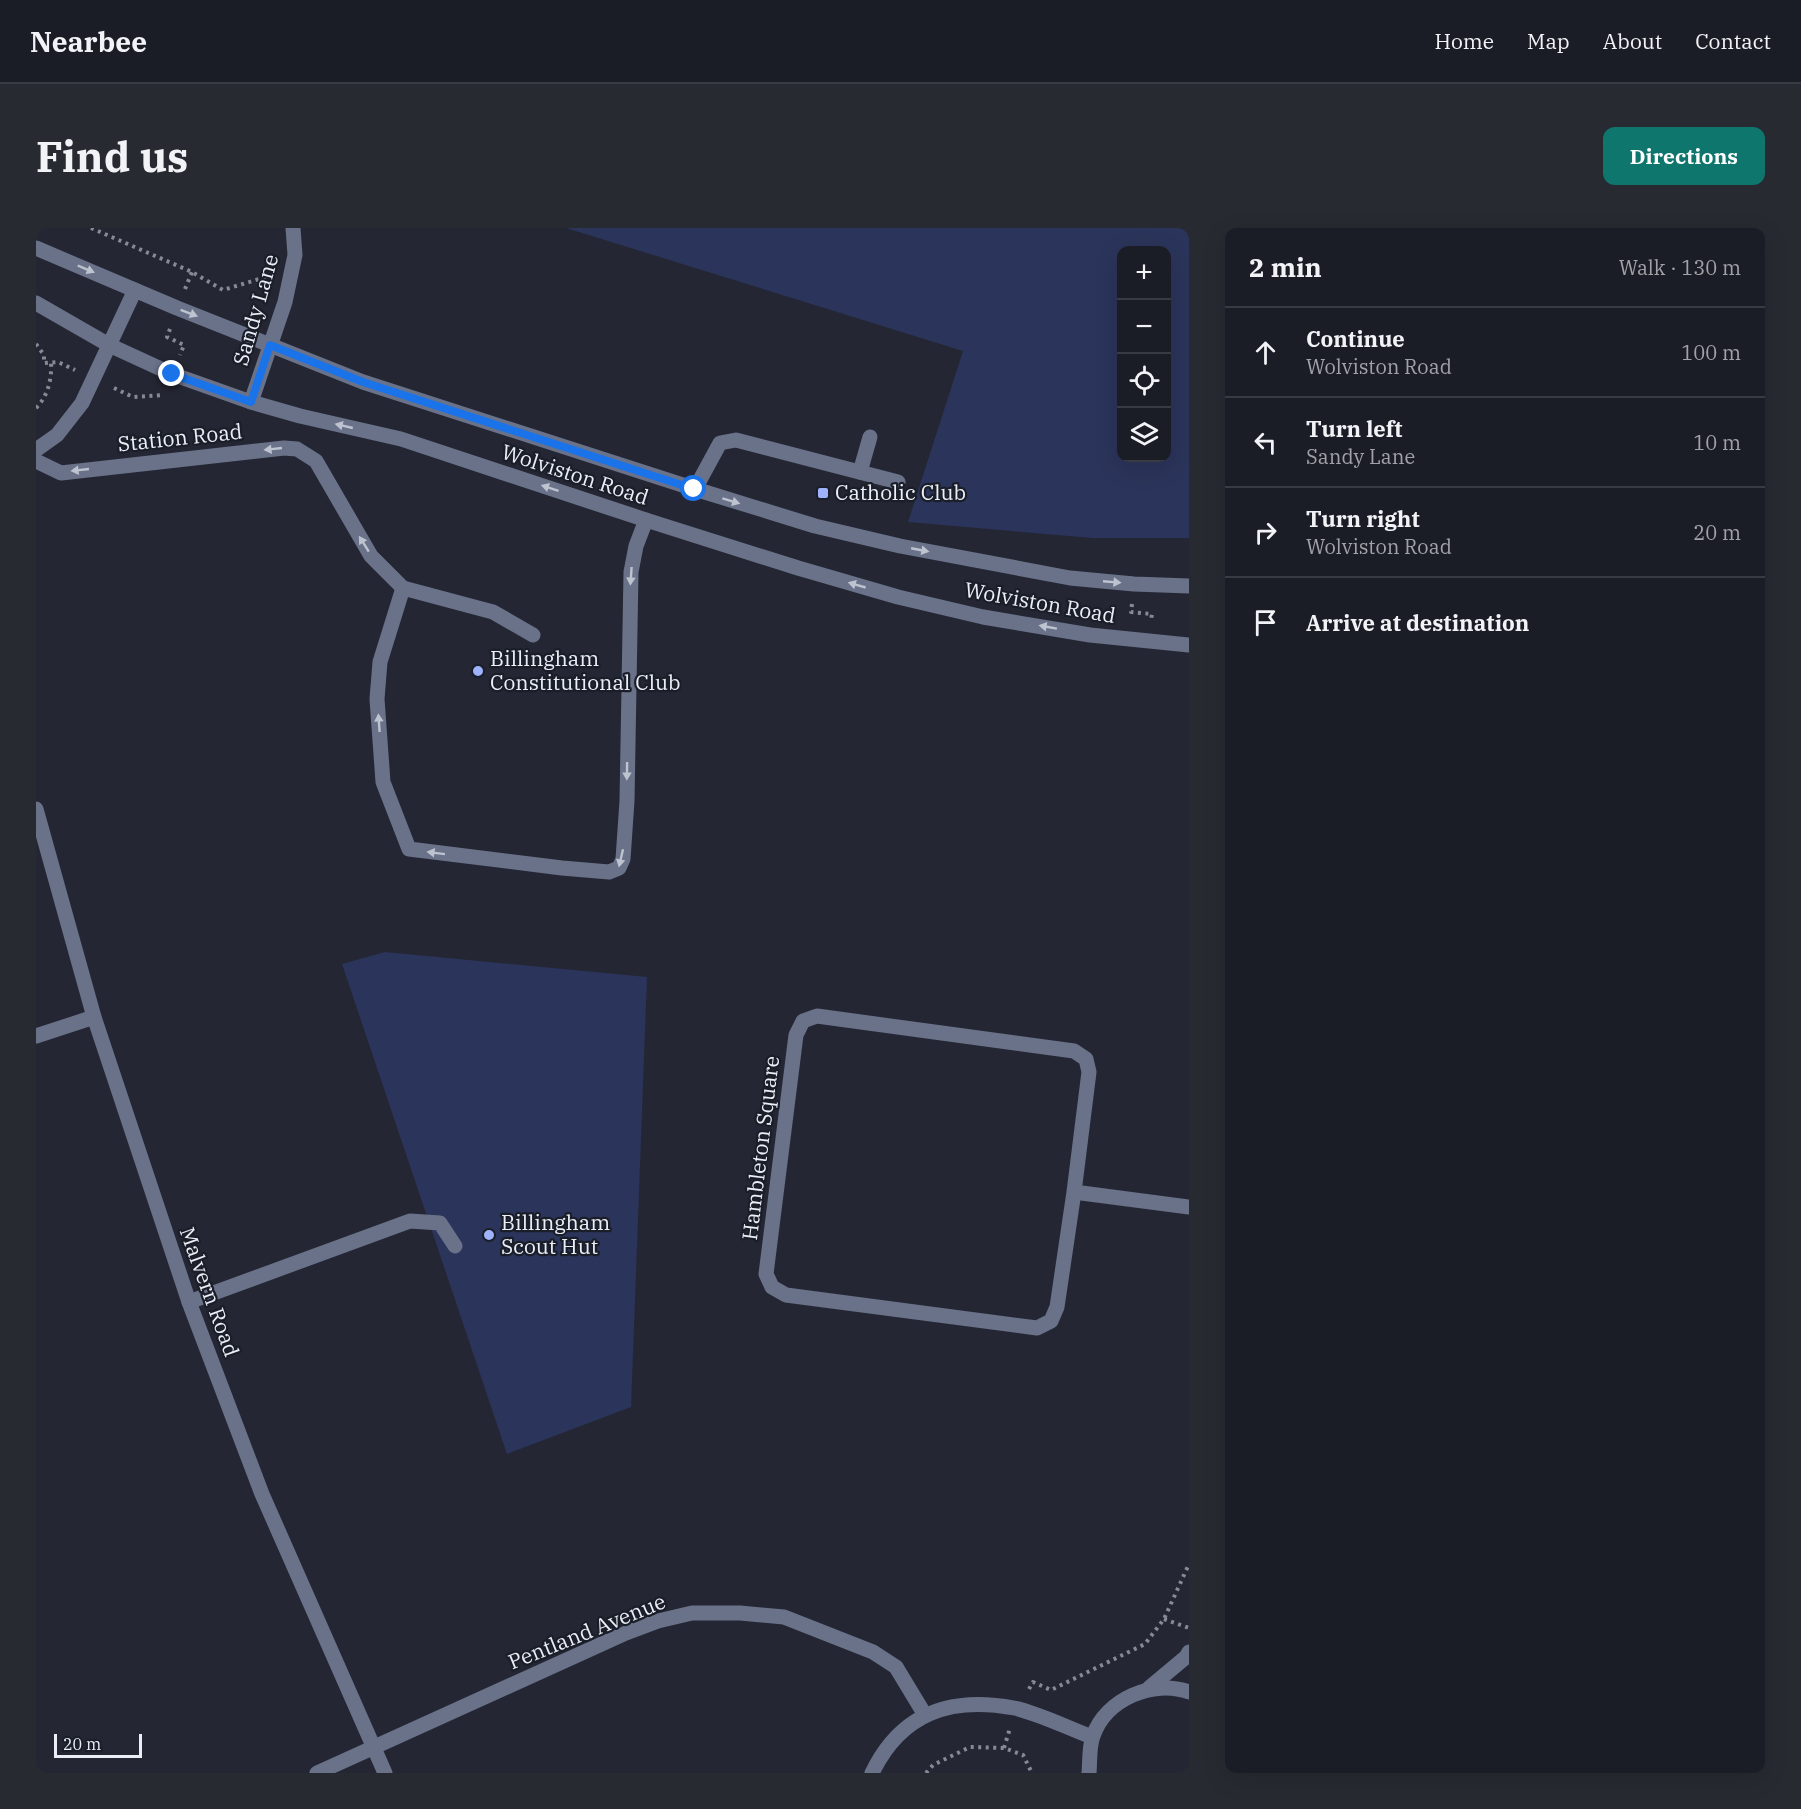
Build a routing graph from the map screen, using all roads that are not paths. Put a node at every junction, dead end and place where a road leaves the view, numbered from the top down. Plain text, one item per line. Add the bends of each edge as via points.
1 (293, 228) edge
2 (36, 248) edge
3 (135, 290) junction
4 (36, 303) edge
5 (109, 345) junction
6 (270, 345) junction
7 (251, 402) junction
8 (870, 437) dead end
9 (36, 450) edge
10 (36, 461) edge
11 (860, 472) junction
12 (898, 482) dead end
13 (694, 489) junction
14 (646, 520) junction
15 (1189, 586) edge
16 (403, 588) junction
17 (533, 635) dead end
18 (1189, 645) edge
19 (36, 809) edge
20 (94, 1017) junction
21 (36, 1036) edge
22 (1074, 1192) junction
23 (1189, 1207) edge
24 (455, 1246) dead end
25 (189, 1302) junction
26 (1189, 1652) edge
27 (1149, 1688) junction
28 (1189, 1692) edge
29 (925, 1715) junction
30 (1092, 1737) junction
31 (373, 1747) junction
32 (317, 1773) edge
33 (385, 1773) edge
34 (872, 1773) edge
35 (1089, 1773) edge

1 - 6 street, Sandy Lane via 295,255
2 -> 3 street, Wolviston Road
3 - 5 street
3 -> 6 street, Wolviston Road
4 - 5 street, Wolviston Road
5 - 7 street, Wolviston Road via 172,374
5 - 9 street via 82,403 57,435
6 - 7 street, Sandy Lane
6 - 13 street, Wolviston Road via 363,382
14 -> 7 street, Wolviston Road via 401,439
8 - 11 street
16 -> 10 street, Station Road via 371,556 316,461 297,448 61,472
11 - 12 street
11 - 13 street via 736,440 720,443
13 -> 15 street, Wolviston Road via 815,526 900,546 1070,578
14 -> 16 street via 631,572 623,859 619,868 609,872 408,849 383,782 378,699 380,662
18 -> 14 street, Wolviston Road via 1090,635 983,617 898,597
16 - 17 street via 493,612
19 - 20 street, Malvern Road
20 - 21 street
20 - 25 street, Malvern Road
22 - 22 street, Hambleton Square via 1089,1072 1086,1059 1074,1050 817,1016 803,1021 796,1035 766,1274 772,1287 786,1295 1037,1328 1051,1321 1057,1307
22 - 23 street
24 - 25 street via 440,1223 410,1221
25 - 31 street, Malvern Road via 262,1494
26 - 27 street
27 - 28 street
27 - 30 street via 1118,1702 1102,1718
29 - 30 street via 949,1706 975,1703 1016,1709
29 - 31 street, Pentland Avenue via 896,1667 873,1652 784,1617 692,1613 626,1634
29 - 34 street via 894,1738
30 - 35 street
31 - 32 street, Pentland Avenue
31 - 33 street, Malvern Road

